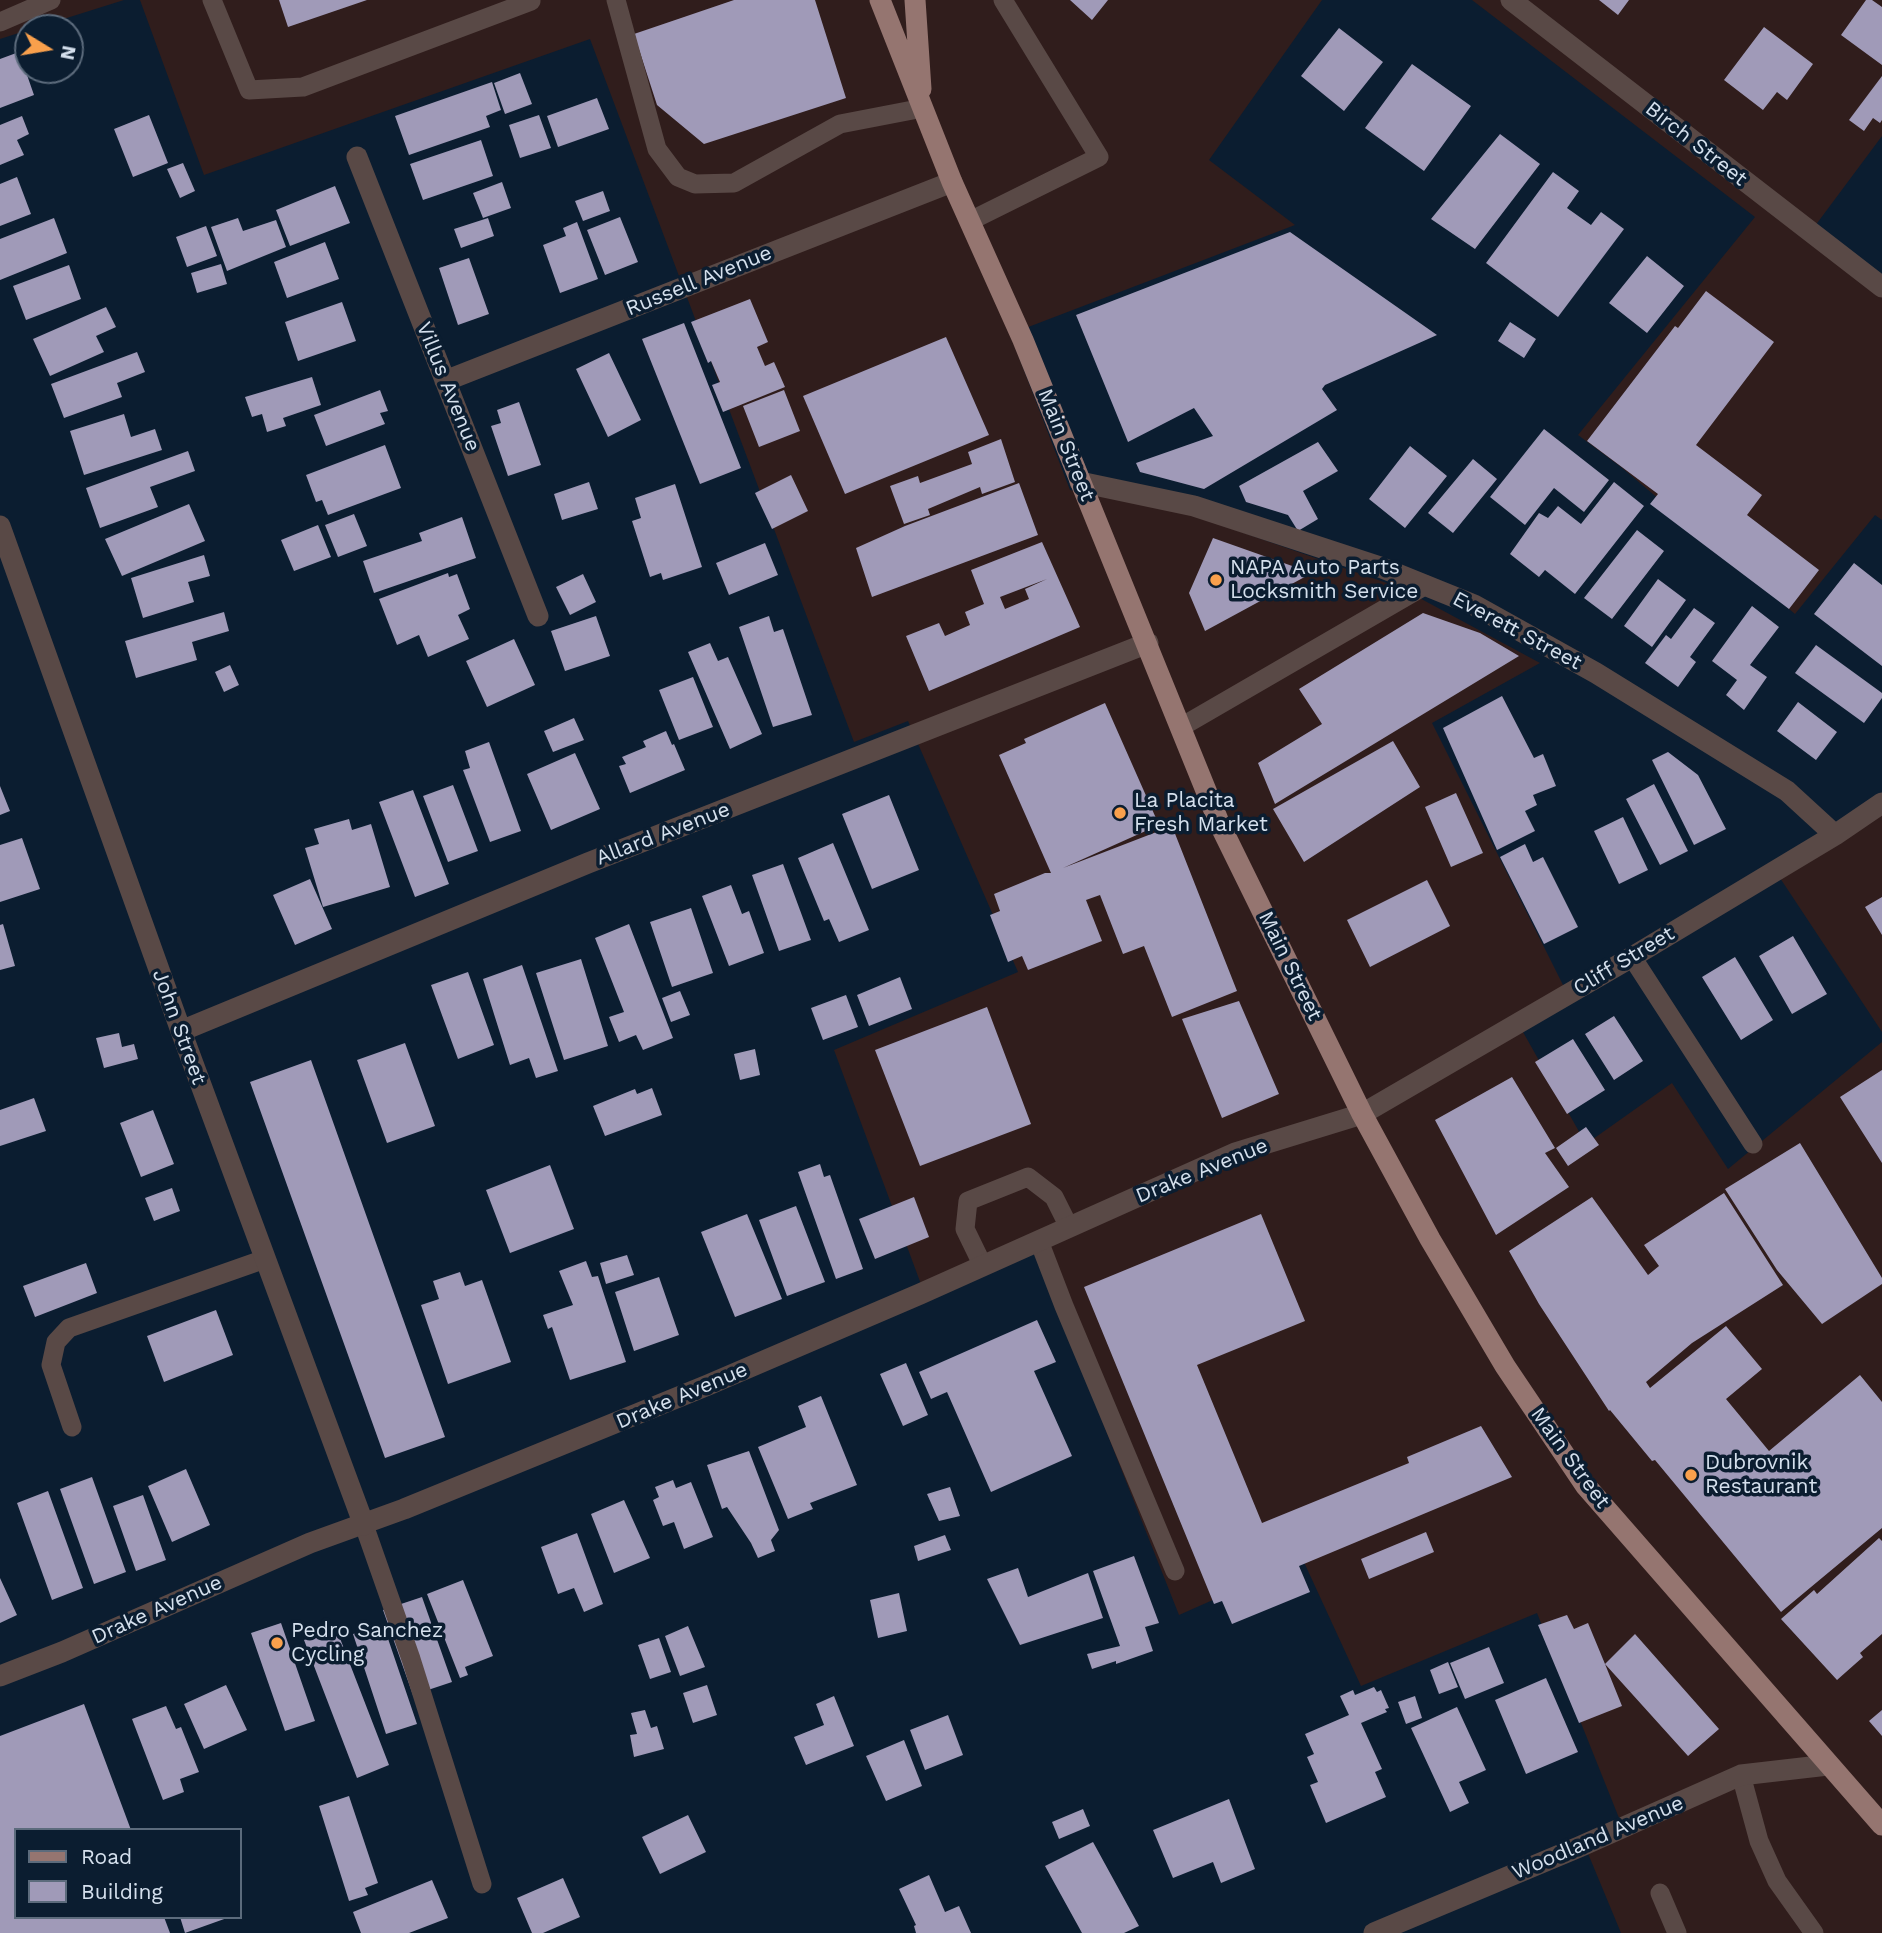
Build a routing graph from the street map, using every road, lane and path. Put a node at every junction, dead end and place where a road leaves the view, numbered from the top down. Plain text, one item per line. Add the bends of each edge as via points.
1 (51, 0) edge
2 (212, 0) edge
3 (616, 0) edge
4 (880, 0) edge
5 (915, 0) edge
6 (1003, 0) edge
7 (1511, 0) edge
8 (531, 1) edge
9 (0, 22) edge
10 (923, 108) junction
11 (357, 157) dead end
12 (953, 182) junction
13 (970, 221) junction
14 (1882, 287) edge
15 (446, 381) junction
16 (1080, 482) junction
17 (0, 527) edge
18 (1426, 586) junction
19 (538, 616) dead end
20 (1148, 643) junction
21 (1181, 727) junction
22 (1882, 803) edge
23 (1835, 835) junction
24 (1632, 957) junction
25 (181, 1031) junction
26 (1362, 1114) junction
27 (1753, 1144) dead end
28 (1069, 1227) junction
29 (1039, 1241) junction
30 (265, 1259) junction
31 (983, 1266) junction
32 (72, 1427) dead end
33 (364, 1525) junction
34 (1175, 1571) dead end
35 (0, 1676) edge
36 (1828, 1765) junction
37 (1741, 1776) junction
38 (1882, 1825) edge
39 (482, 1884) dead end
40 (1660, 1893) dead end
41 (1374, 1933) edge
42 (1677, 1933) edge
43 (1814, 1933) edge

1 - 9 lane
2 - 8 lane via 249,90 303,88
3 - 10 lane via 657,149 678,177 695,184 734,183 840,124
4 - 10 main road, Main Street
5 - 10 main road
6 - 13 lane via 1099,157
7 - 14 street, Birch Street
10 - 12 main road, Main Street
11 - 15 street, Villus Avenue
12 - 13 main road, Main Street
12 - 15 street, Russell Avenue
13 - 16 main road, Main Street
15 - 19 street, Villus Avenue
16 - 18 street, Everett Street via 1194,506
16 - 20 main road, Main Street
17 - 25 street, John Street
18 - 21 lane
18 - 23 street, Everett Street via 1474,605 1607,680 1787,791
20 - 21 main road, Main Street
20 - 25 street, Allard Avenue via 588,863
21 - 26 main road, Main Street via 1220,825
22 - 23 street, Cliff Street
23 - 24 street, Cliff Street
24 - 26 street, Cliff Street
24 - 27 lane
25 - 30 street, John Street
26 - 28 street, Drake Avenue via 1235,1153
26 - 36 main road, Main Street via 1505,1366 1585,1485
28 - 29 street, Drake Avenue
28 - 31 lane via 1054,1196 1028,1177 968,1201 965,1229
29 - 31 street, Drake Avenue
29 - 34 lane
30 - 32 lane via 69,1328 56,1342 51,1365
30 - 33 street, John Street
31 - 33 street, Drake Avenue via 708,1385
33 - 35 street, Drake Avenue via 310,1543
33 - 39 lane
36 - 37 street, Woodland Avenue
36 - 38 main road, Main Street
37 - 41 street, Woodland Avenue
37 - 43 lane via 1759,1842 1777,1881
40 - 42 lane

